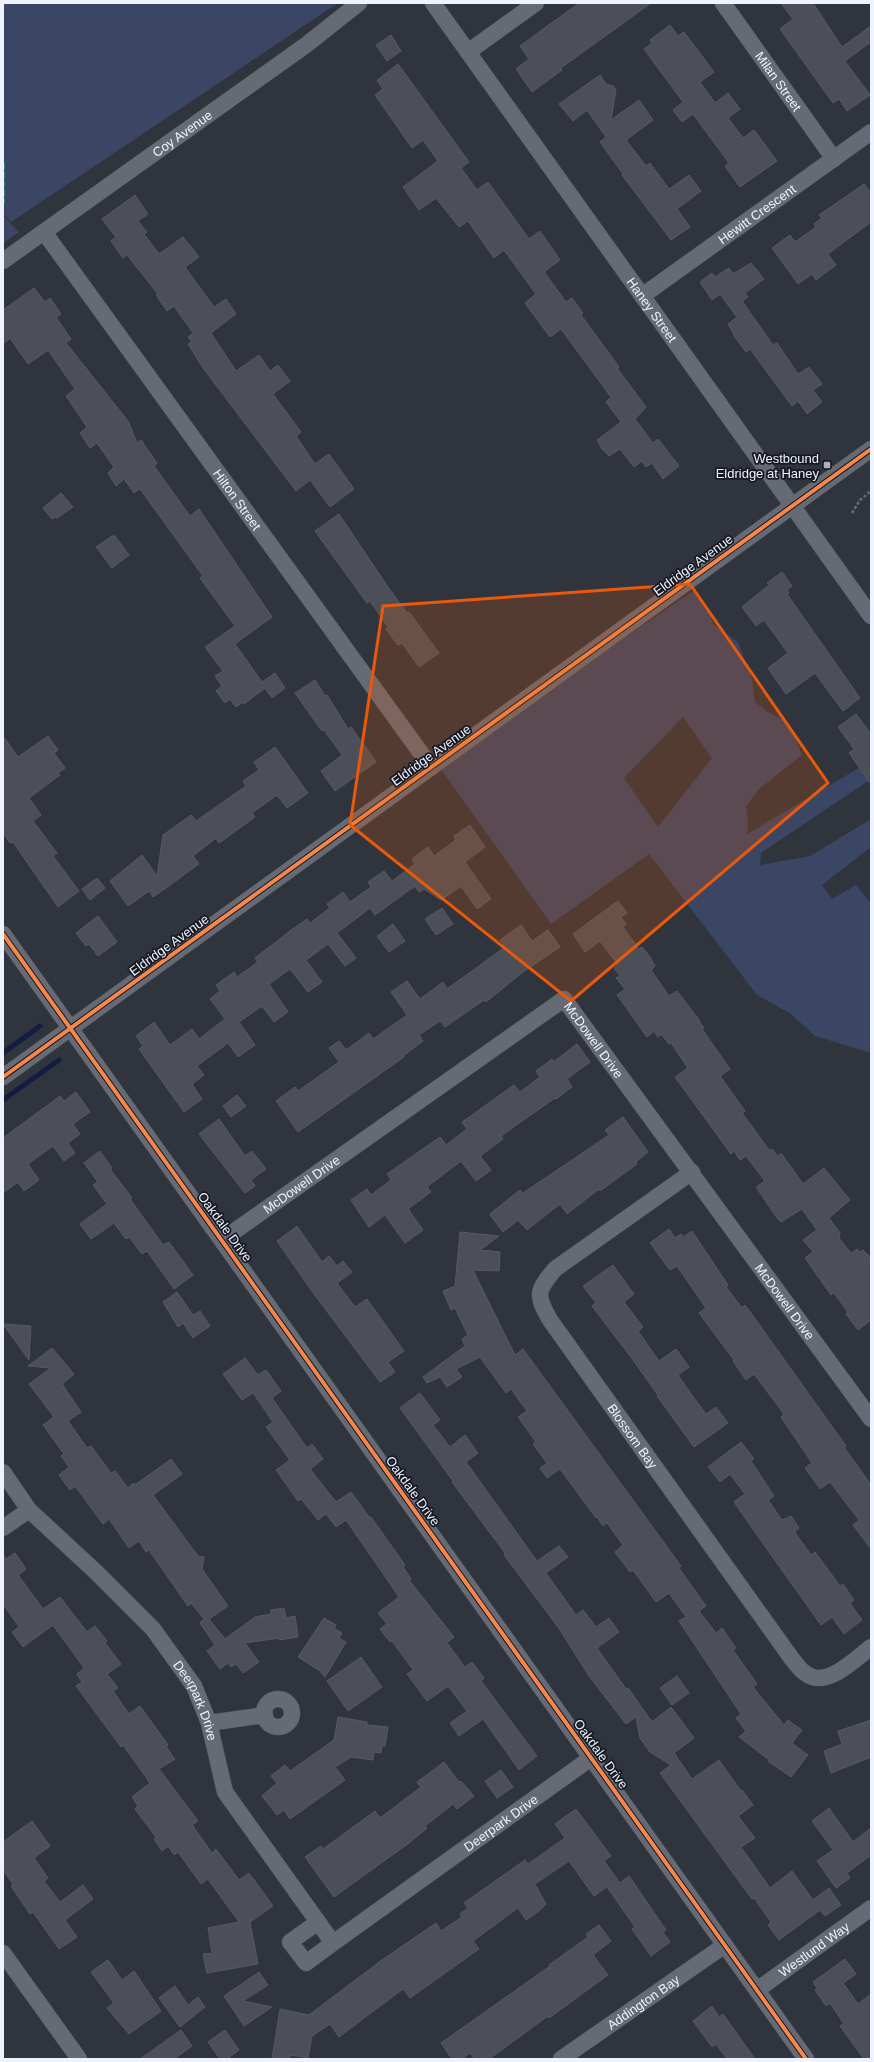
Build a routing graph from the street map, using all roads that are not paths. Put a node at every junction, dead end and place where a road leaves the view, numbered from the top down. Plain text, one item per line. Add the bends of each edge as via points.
1 (359, 3) edge
2 (433, 3) edge
3 (536, 3) edge
4 (723, 3) edge
5 (468, 52) junction
6 (871, 132) edge
7 (834, 159) junction
8 (44, 232) junction
9 (3, 261) edge
10 (642, 296) junction
11 (871, 449) edge
12 (792, 506) junction
13 (871, 616) edge
14 (431, 767) junction
15 (3, 934) edge
16 (71, 1028) junction
17 (3, 1077) edge
18 (692, 1172) junction
19 (222, 1240) junction
20 (871, 1419) edge
21 (3, 1472) edge
22 (29, 1510) junction
23 (3, 1528) edge
24 (871, 1647) edge
25 (264, 1715) dead end
26 (209, 1723) junction
27 (591, 1758) junction
28 (871, 1908) edge
29 (318, 1922) junction
30 (333, 1943) junction
31 (725, 1945) junction
32 (3, 1953) edge
33 (757, 1990) junction
34 (79, 2059) edge
35 (561, 2059) edge
36 (806, 2059) edge

1 - 8 street, Coy Avenue via 306,45
2 - 5 street, Haney Street
3 - 5 street
4 - 7 street, Milan Street
5 - 10 street, Haney Street
6 - 7 street, Hewitt Crescent
7 - 10 street, Hewitt Crescent
8 - 9 street, Coy Avenue
8 - 14 street, Hilton Street
10 - 12 street, Haney Street
11 - 12 street, Eldridge Avenue
12 - 13 street, Haney Street
12 - 14 street, Eldridge Avenue
14 - 16 street, Eldridge Avenue
15 - 16 street, Oakdale Drive
16 - 17 street, Eldridge Avenue
16 - 19 street, Oakdale Drive
18 - 19 street, McDowell Drive via 564,999
18 - 20 street, McDowell Drive
18 - 24 street, Blossom Bay via 555,1269 539,1293 541,1304 572,1352 792,1659 806,1674 819,1678 833,1675
19 - 27 street, Oakdale Drive
21 - 22 street, Deerpark Drive
22 - 23 street
22 - 26 street, Deerpark Drive via 153,1629 194,1686
25 - 26 street
26 - 29 street, Deerpark Drive via 225,1792
27 - 30 street, Deerpark Drive
27 - 31 street, Oakdale Drive
28 - 33 street, Westlund Way
29 - 30 street, Deerpark Drive
29 - 30 street, Deerpark Drive via 290,1942 306,1963
31 - 33 street, Oakdale Drive
31 - 35 street, Addington Bay
32 - 34 street
33 - 36 street, Oakdale Drive

